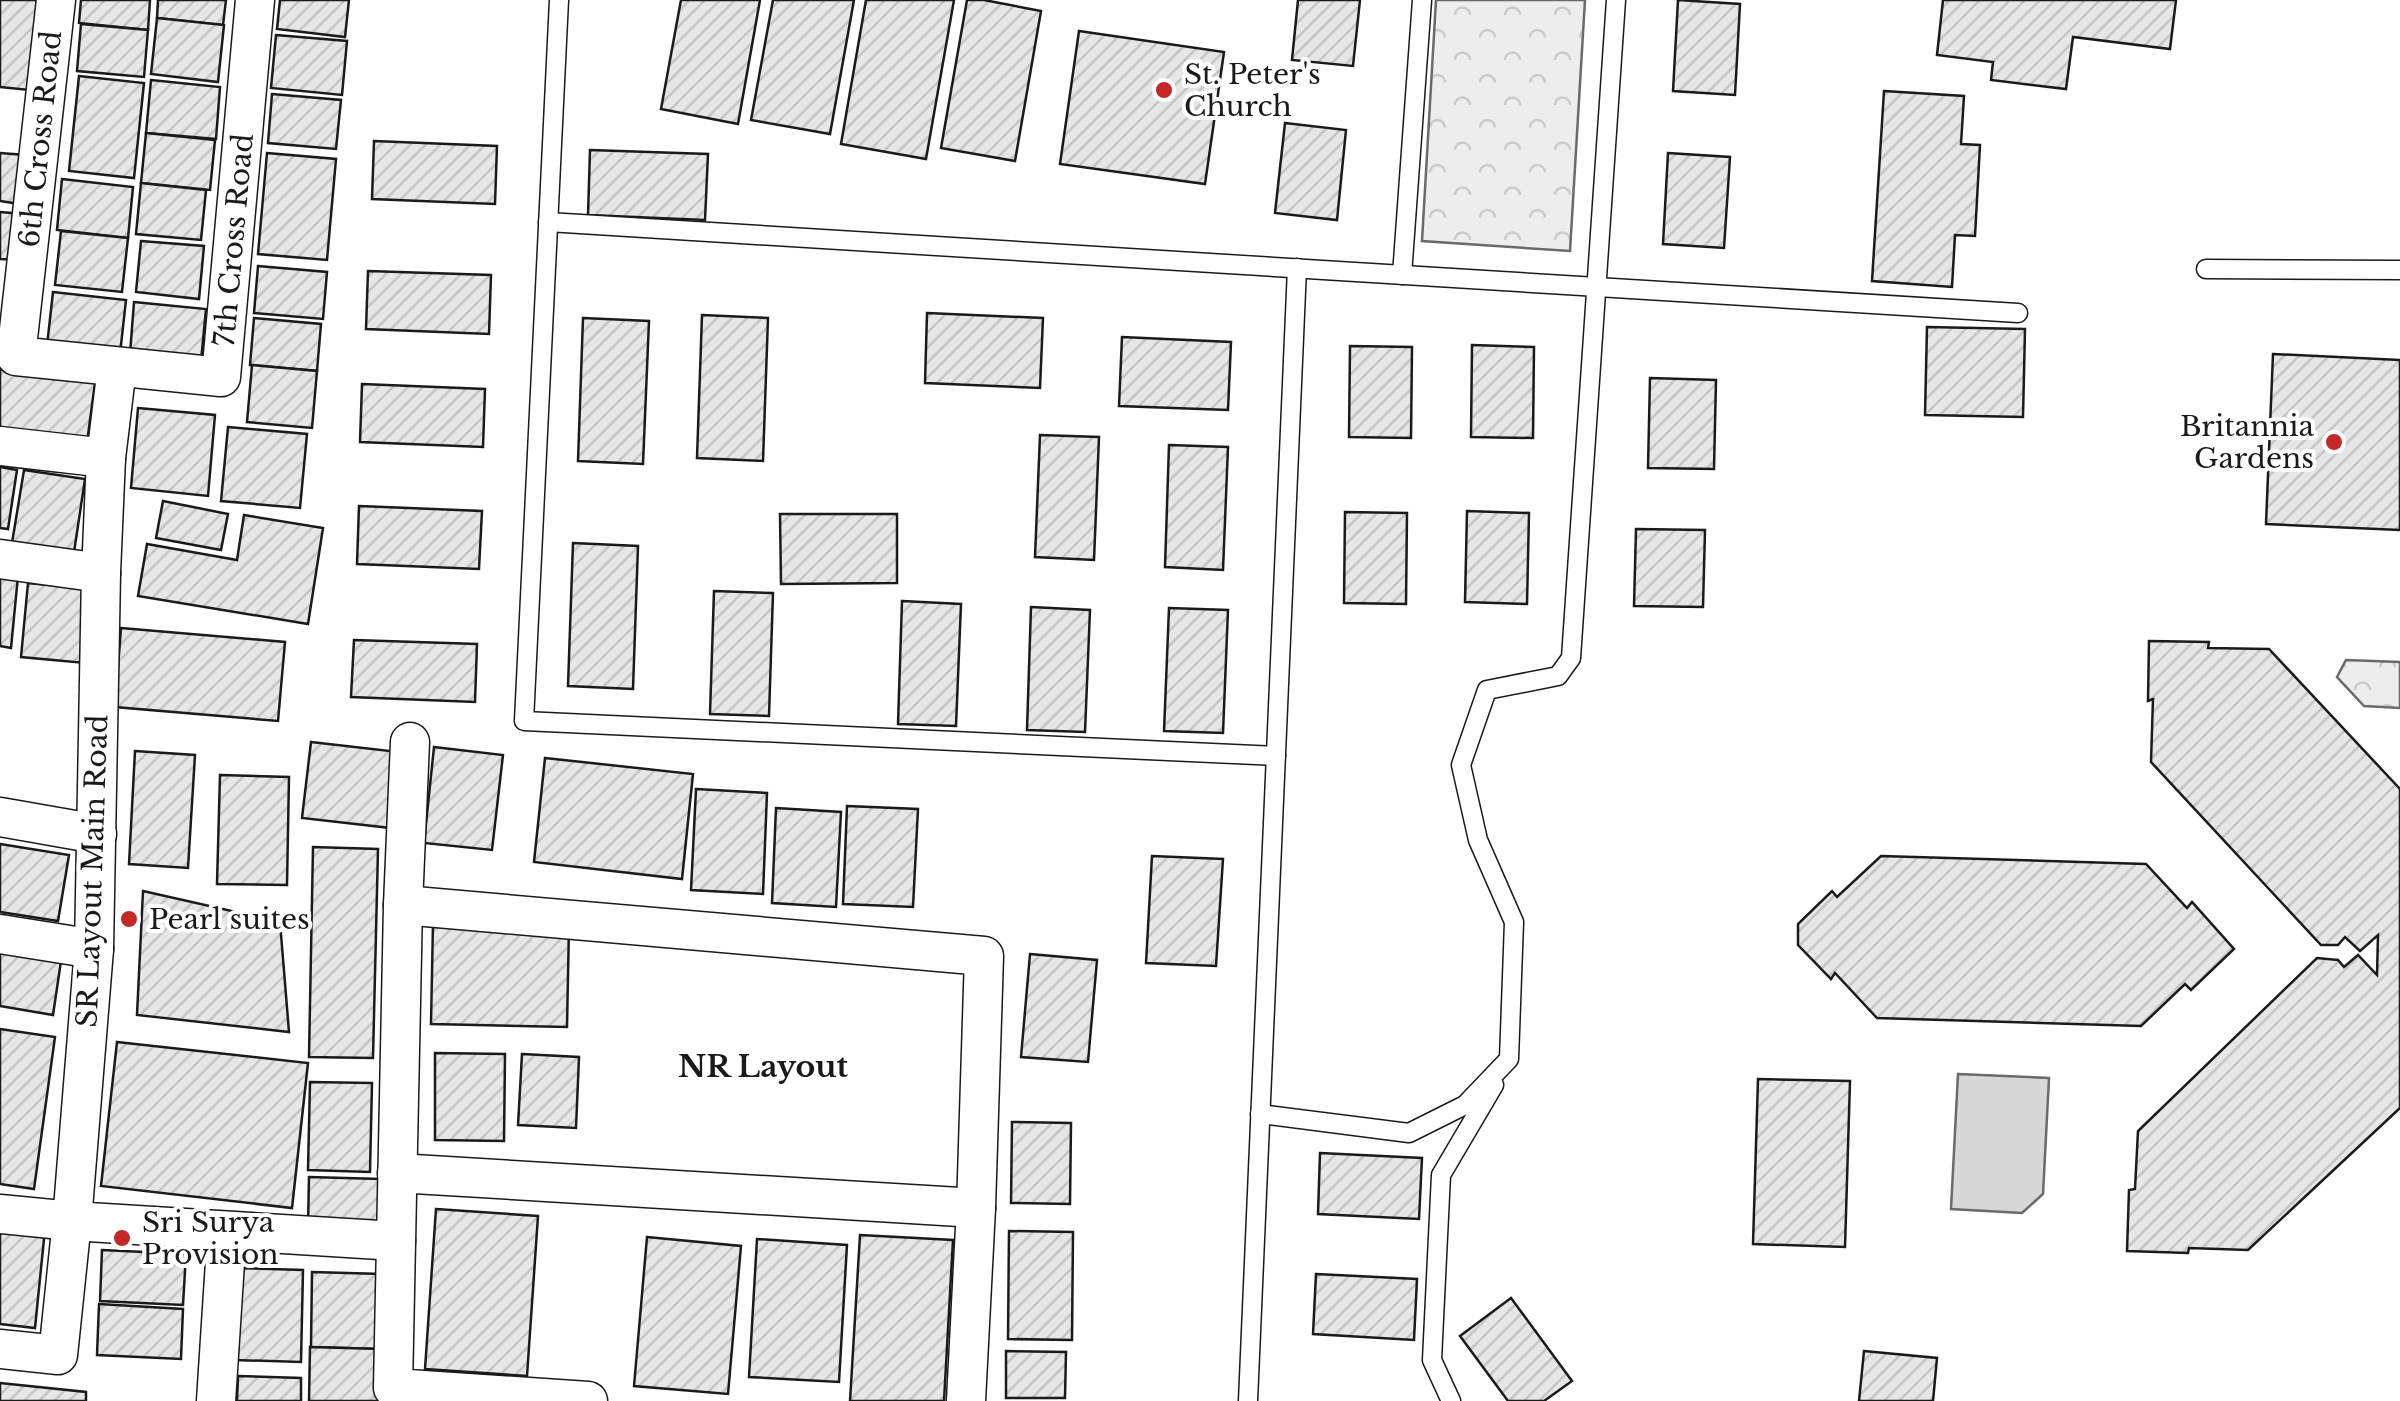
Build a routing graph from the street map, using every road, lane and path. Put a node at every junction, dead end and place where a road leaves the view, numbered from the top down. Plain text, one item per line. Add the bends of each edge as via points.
1 (56, 0) edge
2 (255, 0) edge
3 (559, 0) edge
4 (1422, 0) edge
5 (1616, 0) edge
6 (548, 222) junction
7 (1296, 268) junction
8 (2206, 269) dead end
9 (2400, 270) edge
10 (1402, 275) junction
11 (1595, 286) junction
12 (2018, 313) dead end
13 (118, 367) junction
14 (0, 446) edge
15 (106, 458) junction
16 (0, 559) edge
17 (101, 572) junction
18 (410, 742) dead end
19 (1276, 756) junction
20 (0, 817) edge
21 (98, 834) junction
22 (403, 905) junction
23 (0, 934) edge
24 (94, 949) junction
25 (1509, 1059) junction
26 (1260, 1114) junction
27 (397, 1173) junction
28 (976, 1208) junction
29 (0, 1214) edge
30 (72, 1221) junction
31 (227, 1231) junction
32 (396, 1240) junction
33 (0, 1349) edge
34 (216, 1401) edge
35 (588, 1401) edge
36 (966, 1401) edge
37 (1248, 1401) edge
38 (1450, 1401) edge

1 - 13 street, 6th Cross Road via 16,356
2 - 13 street, 7th Cross Road via 221,377
3 - 6 lane
4 - 10 lane
5 - 11 lane
6 - 7 lane
6 - 19 lane via 524,720
7 - 10 lane
7 - 19 lane
8 - 9 lane
10 - 11 lane
11 - 12 lane
11 - 25 lane via 1570,658 1558,676 1487,690 1461,765 1478,840 1514,922
13 - 15 street, SR Layout Main Road
14 - 15 street
15 - 17 street, SR Layout Main Road
16 - 17 street
17 - 21 street, SR Layout Main Road
18 - 22 street
19 - 26 lane
20 - 21 street
21 - 24 street, SR Layout Main Road
22 - 27 street
22 - 28 street via 984,956
23 - 24 street
24 - 30 street, SR Layout Main Road
25 - 26 lane via 1465,1106 1409,1134
25 - 38 lane via 1441,1175 1432,1360
26 - 37 lane
27 - 28 street
27 - 32 street
28 - 36 street
29 - 30 street
30 - 31 street
30 - 33 street, SR Layout Main Road via 58,1355
31 - 32 street
31 - 34 street
32 - 35 street via 393,1388

